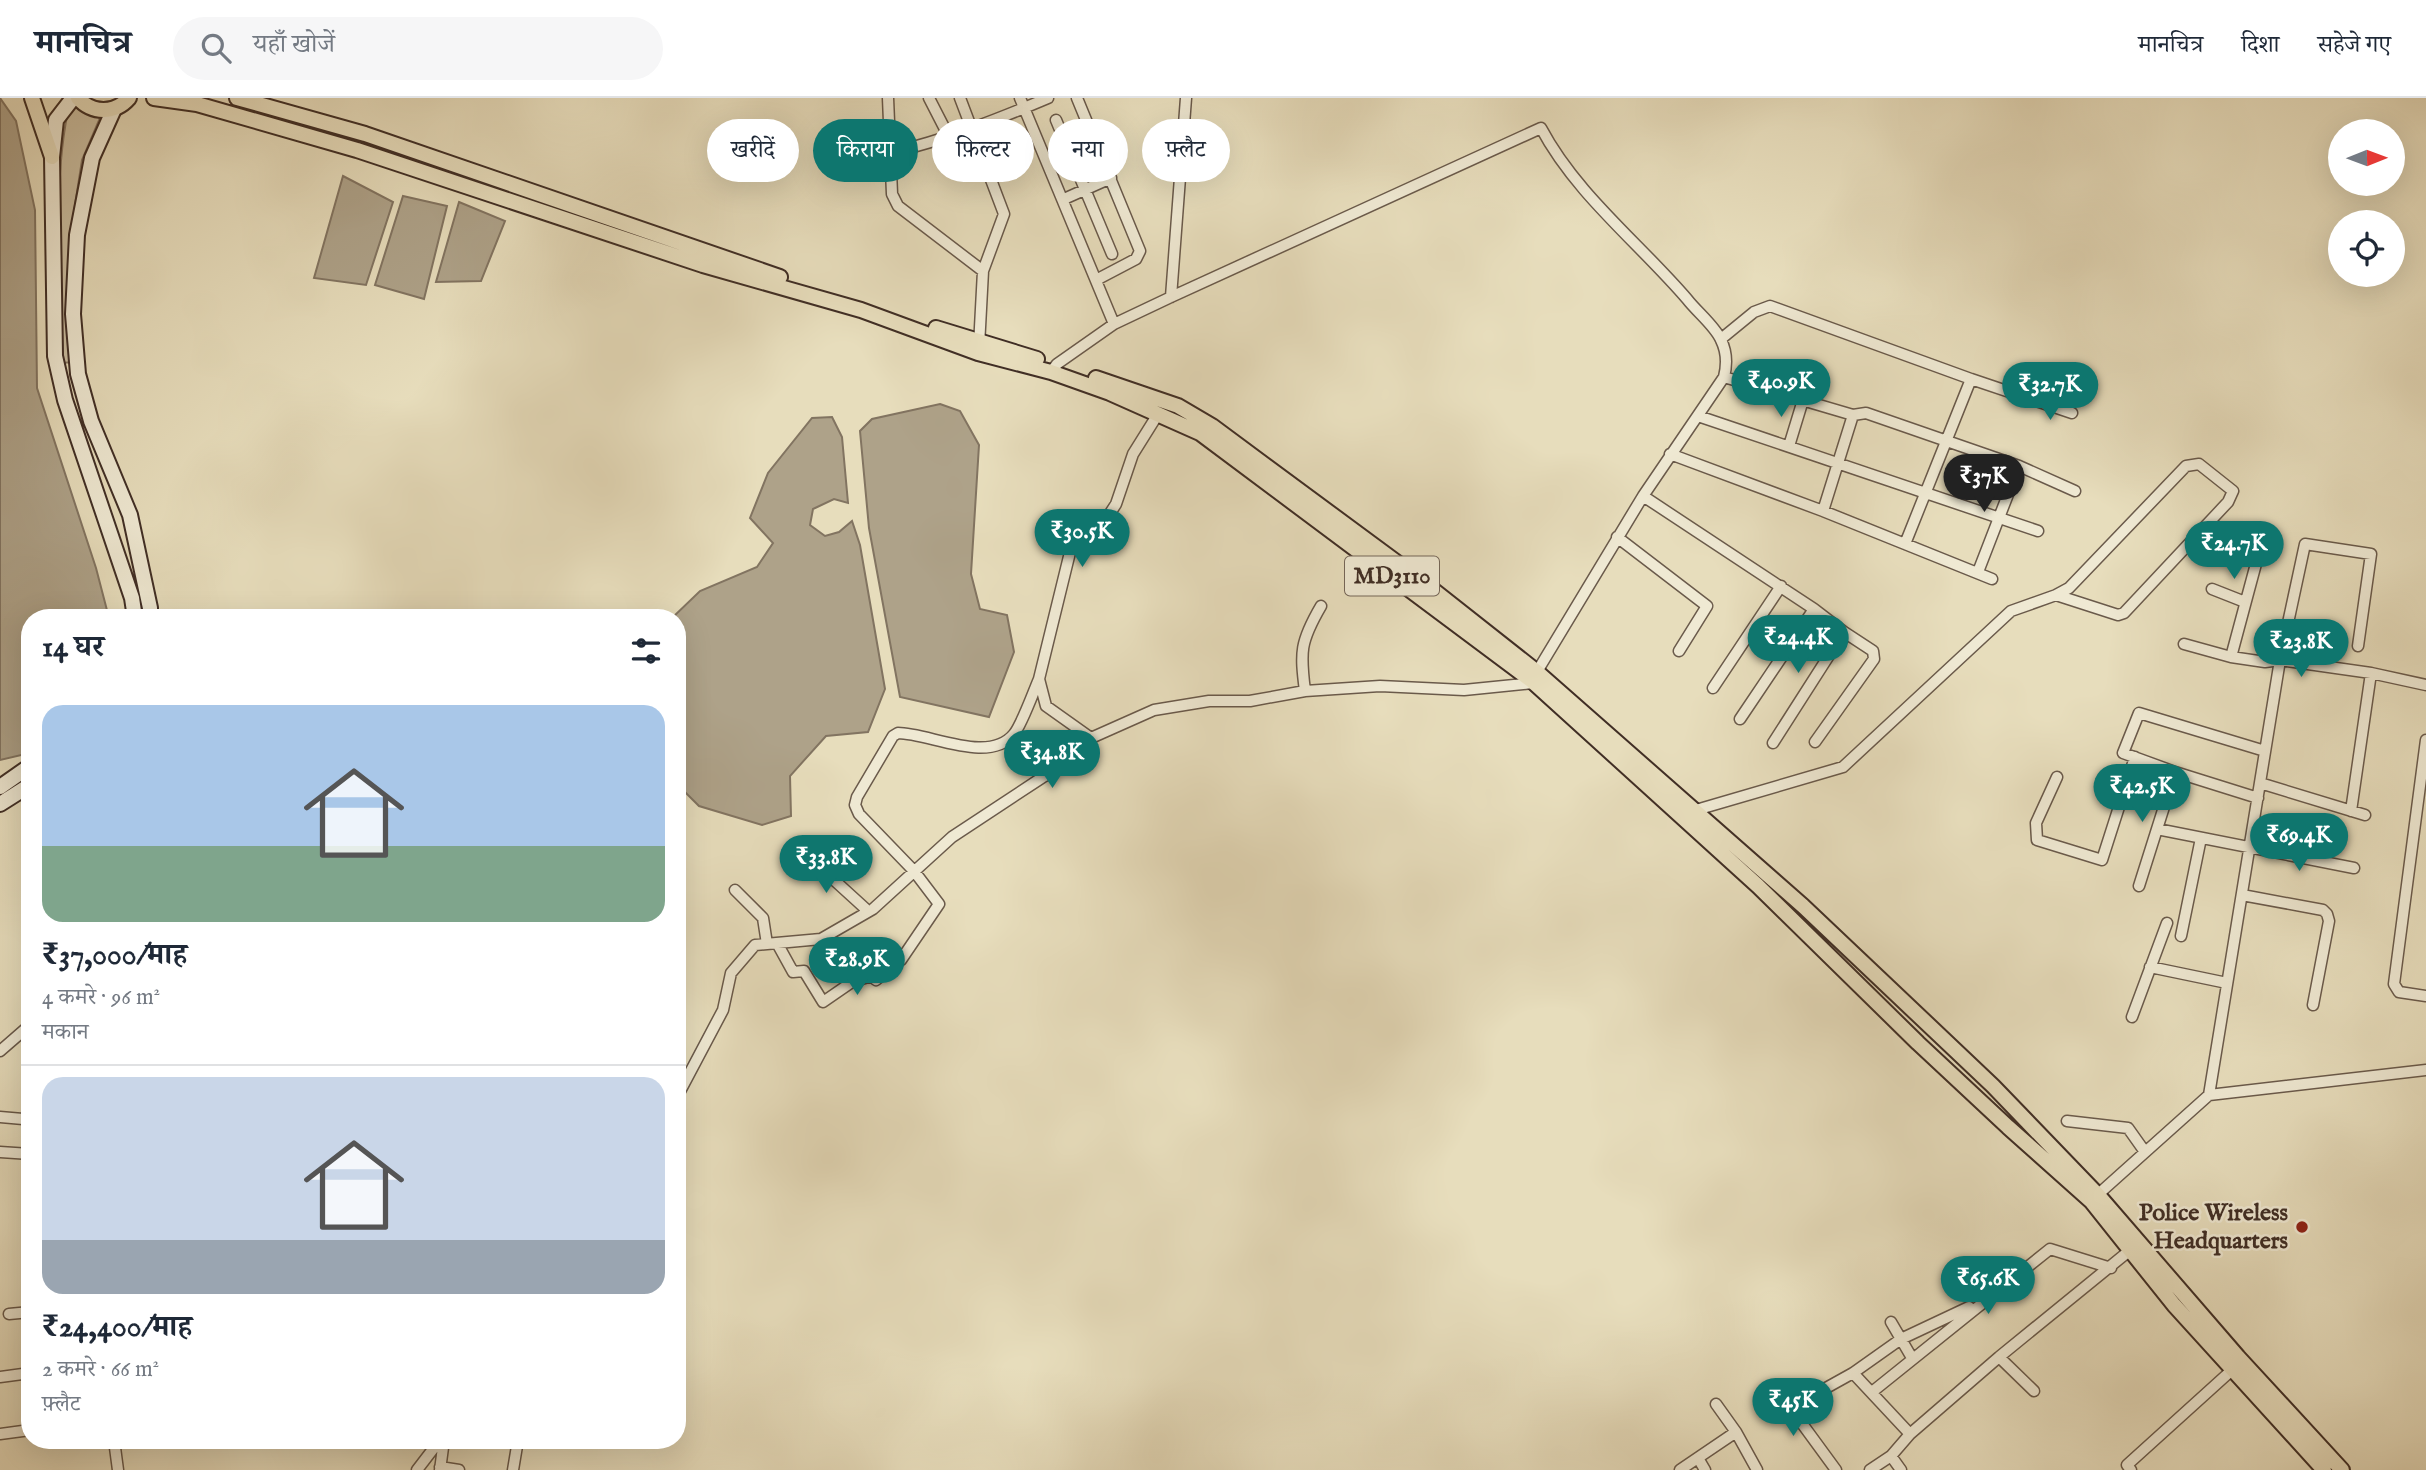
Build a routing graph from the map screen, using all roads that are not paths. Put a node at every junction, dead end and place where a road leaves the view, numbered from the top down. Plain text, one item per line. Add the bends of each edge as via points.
1 (32, 98) edge
2 (76, 98) edge
3 (129, 98) edge
4 (154, 98) edge
5 (237, 98) edge
6 (888, 98) edge
7 (929, 98) edge
8 (960, 98) edge
9 (1048, 98) edge
10 (1077, 98) edge
11 (1186, 98) edge
12 (1022, 103) edge
13 (114, 108) junction
14 (889, 119) edge
15 (939, 119) edge
16 (969, 119) edge
17 (991, 119) edge
18 (1086, 119) edge
19 (52, 158) junction
20 (891, 182) edge
21 (992, 182) edge
22 (1083, 182) edge
23 (1103, 182) edge
24 (1113, 182) edge
25 (1086, 190) junction
26 (1064, 200) junction
27 (1112, 254) dead end
28 (983, 271) junction
29 (1096, 280) junction
30 (1171, 297) junction
31 (1114, 324) junction
32 (1721, 340) junction
33 (979, 347) junction
34 (1054, 368) junction
35 (1724, 377) junction
36 (1971, 379) junction
37 (1803, 400) junction
38 (2072, 413) dead end
39 (1158, 414) junction
40 (1853, 415) junction
41 (1698, 416) junction
42 (1946, 442) junction
43 (1789, 446) junction
44 (1670, 454) junction
45 (1840, 463) junction
46 (2019, 466) junction
47 (2075, 491) dead end
48 (1926, 493) junction
49 (1643, 496) junction
50 (1824, 511) junction
51 (2000, 517) junction
52 (2038, 531) dead end
53 (1617, 537) junction
54 (1905, 544) junction
55 (2257, 560) dead end
56 (1978, 572) junction
57 (1992, 579) dead end
58 (1781, 586) junction
59 (2212, 589) dead end
60 (2056, 595) junction
61 (2245, 602) junction
62 (1321, 607) dead end
63 (134, 609) edge
64 (150, 609) edge
65 (1814, 609) junction
66 (1844, 632) junction
67 (2184, 644) dead end
68 (2358, 646) dead end
69 (1679, 651) dead end
70 (2231, 657) junction
71 (2280, 660) junction
72 (2371, 673) junction
73 (1039, 679) junction
74 (1534, 679) junction
75 (2426, 685) edge
76 (1713, 688) dead end
77 (1306, 691) junction
78 (1740, 719) dead end
79 (1091, 738) junction
80 (2426, 740) edge
81 (1815, 742) dead end
82 (1773, 743) dead end
83 (2265, 751) junction
84 (2135, 757) junction
85 (21, 772) edge
86 (2175, 772) junction
87 (2057, 777) dead end
88 (2260, 783) junction
89 (0, 787) edge
90 (21, 791) edge
91 (2258, 798) junction
92 (0, 804) edge
93 (1696, 810) junction
94 (2351, 811) junction
95 (2365, 815) dead end
96 (2157, 829) junction
97 (2201, 838) junction
98 (2250, 848) junction
99 (819, 851) dead end
100 (2354, 868) dead end
101 (914, 871) junction
102 (2139, 886) dead end
103 (735, 890) dead end
104 (2242, 895) junction
105 (868, 911) junction
106 (2167, 923) dead end
107 (2181, 936) dead end
108 (772, 943) junction
109 (2150, 967) junction
110 (2227, 984) junction
111 (2426, 996) edge
112 (2313, 1005) dead end
113 (2132, 1017) dead end
114 (21, 1033) edge
115 (0, 1051) edge
116 (2426, 1070) edge
117 (686, 1080) edge
118 (2209, 1095) junction
119 (0, 1117) edge
120 (21, 1119) edge
121 (2067, 1121) dead end
122 (0, 1152) edge
123 (2145, 1152) junction
124 (21, 1153) edge
125 (2095, 1198) junction
126 (2135, 1247) junction
127 (2111, 1268) junction
128 (1983, 1301) junction
129 (21, 1313) edge
130 (9, 1314) dead end
131 (1891, 1322) dead end
132 (1901, 1339) junction
133 (1999, 1357) junction
134 (1912, 1358) junction
135 (2235, 1364) junction
136 (1853, 1373) junction
137 (21, 1374) edge
138 (0, 1377) edge
139 (1776, 1388) dead end
140 (2034, 1391) dead end
141 (1872, 1392) junction
142 (1716, 1404) dead end
143 (1790, 1408) junction
144 (21, 1431) edge
145 (1736, 1432) junction
146 (0, 1434) edge
147 (1910, 1434) junction
148 (115, 1449) edge
149 (434, 1449) edge
150 (441, 1449) edge
151 (516, 1449) edge
152 (1891, 1456) junction
153 (1698, 1458) junction
154 (440, 1468) edge
155 (118, 1470) edge
156 (417, 1470) edge
157 (459, 1470) edge
158 (513, 1470) edge
159 (1680, 1470) edge
160 (1705, 1470) edge
161 (1757, 1470) edge
162 (1836, 1470) edge
163 (1870, 1470) edge
164 (1901, 1470) edge
165 (2131, 1470) edge
166 (2324, 1470) edge
167 (2342, 1470) edge

1 - 19 main road
2 - 13 main road via 92,108
2 - 19 main road via 56,120
3 - 13 main road
4 - 33 main road, MD3110 via 197,104 357,150 703,265
5 - 33 main road, MD3110 via 365,134
6 - 14 street
7 - 15 street
8 - 16 street
9 - 12 street
10 - 18 street
11 - 30 street
12 - 17 street
12 - 26 street
13 - 64 main road via 92,158 78,235 73,314 78,374 91,421 130,515
19 - 63 main road via 55,356 65,400
20 - 28 street via 892,194 903,212
21 - 28 street via 1004,214
22 - 25 street
23 - 25 street
24 - 29 street via 1140,251 1136,259
25 - 26 street
25 - 27 street
26 - 29 street
28 - 33 street
29 - 31 street
30 - 31 street
30 - 32 street via 1541,128 1552,150 1595,202
31 - 34 street
32 - 35 street via 1727,363
32 - 36 street via 1754,312 1769,306
33 - 34 main road, MD3110
34 - 39 main road, MD3110
34 - 74 main road, MD3110 via 1178,406 1212,426 1423,582
35 - 37 street
35 - 41 street
36 - 38 street
36 - 42 street
37 - 40 street
37 - 43 street
39 - 73 street via 1133,454 1107,518 1098,523 1083,520 1074,536
39 - 74 main road, MD3110 via 1200,433
40 - 42 street via 1866,413
40 - 45 street
41 - 43 street
41 - 44 street
42 - 46 street
42 - 48 street
43 - 45 street
44 - 49 street
44 - 50 street
45 - 48 street
45 - 50 street
46 - 47 street
46 - 51 street
48 - 51 street
48 - 54 street
49 - 53 street
49 - 58 street
50 - 54 street
51 - 52 street
51 - 56 street
53 - 69 street via 1707,606
53 - 74 street
54 - 56 street
55 - 61 street
56 - 57 street
58 - 65 street
58 - 76 street
59 - 61 street
60 - 60 street via 2069,588 2186,466 2199,464 2233,491 2228,502 2124,613
60 - 93 street via 2011,611 1843,767
61 - 70 street
62 - 77 street via 1309,627 1301,656
65 - 66 street
65 - 78 street
66 - 81 street via 1873,652 1874,659
66 - 82 street
67 - 70 street
68 - 71 street via 2371,554 2305,544
70 - 71 street
71 - 72 street
71 - 83 street
72 - 75 street
72 - 94 street
73 - 79 street via 1045,706
73 - 101 street via 1014,734 998,744 972,748 903,733 893,737 855,805
74 - 77 street via 1464,690 1380,685
74 - 93 main road, MD3110
74 - 125 main road, MD3110 via 2008,1127
77 - 79 street via 1154,710
79 - 101 street via 1082,758 1043,777 952,837
80 - 111 street via 2394,984 2399,992
83 - 84 street via 2139,713 2123,753
83 - 88 street
84 - 86 street
84 - 87 street via 2102,860 2037,840 2036,823
85 - 89 main road
86 - 91 street
86 - 96 street
88 - 91 street
88 - 94 street
90 - 92 main road
91 - 98 street
93 - 125 main road, MD3110 via 1993,1086
94 - 95 street
96 - 97 street
96 - 102 street
97 - 98 street
97 - 107 street
98 - 100 street
98 - 104 street
99 - 105 street via 834,880
101 - 105 street
101 - 108 street via 939,904 901,960 876,980 871,976 852,982 823,1002 804,971 793,972
103 - 108 street via 763,918
104 - 110 street
104 - 112 street via 2327,914
105 - 108 street via 821,939
106 - 109 street
108 - 117 street via 755,945 731,973 723,1010
109 - 110 street
109 - 113 street
110 - 118 street
114 - 115 street
116 - 118 street
118 - 123 street
119 - 120 street
121 - 123 street via 2128,1128
122 - 124 street
123 - 125 street
125 - 126 main road, MD3110
126 - 127 street
126 - 135 main road, MD3110 via 2174,1306
127 - 128 street via 2050,1249
127 - 133 street
128 - 132 street
128 - 134 street
129 - 130 street
131 - 132 street
132 - 134 street
132 - 136 street
133 - 140 street
133 - 147 street
134 - 141 street
135 - 165 street via 2127,1465
135 - 166 main road, MD3110
135 - 167 main road, MD3110
136 - 141 street
136 - 143 street
137 - 138 street
139 - 143 street
141 - 147 street
142 - 145 street
143 - 162 street
144 - 146 street
145 - 153 street
145 - 161 street
147 - 152 street
148 - 155 street
149 - 156 street
150 - 154 street
151 - 158 street
152 - 163 street
152 - 164 street
153 - 159 street
153 - 160 street
154 - 157 street

